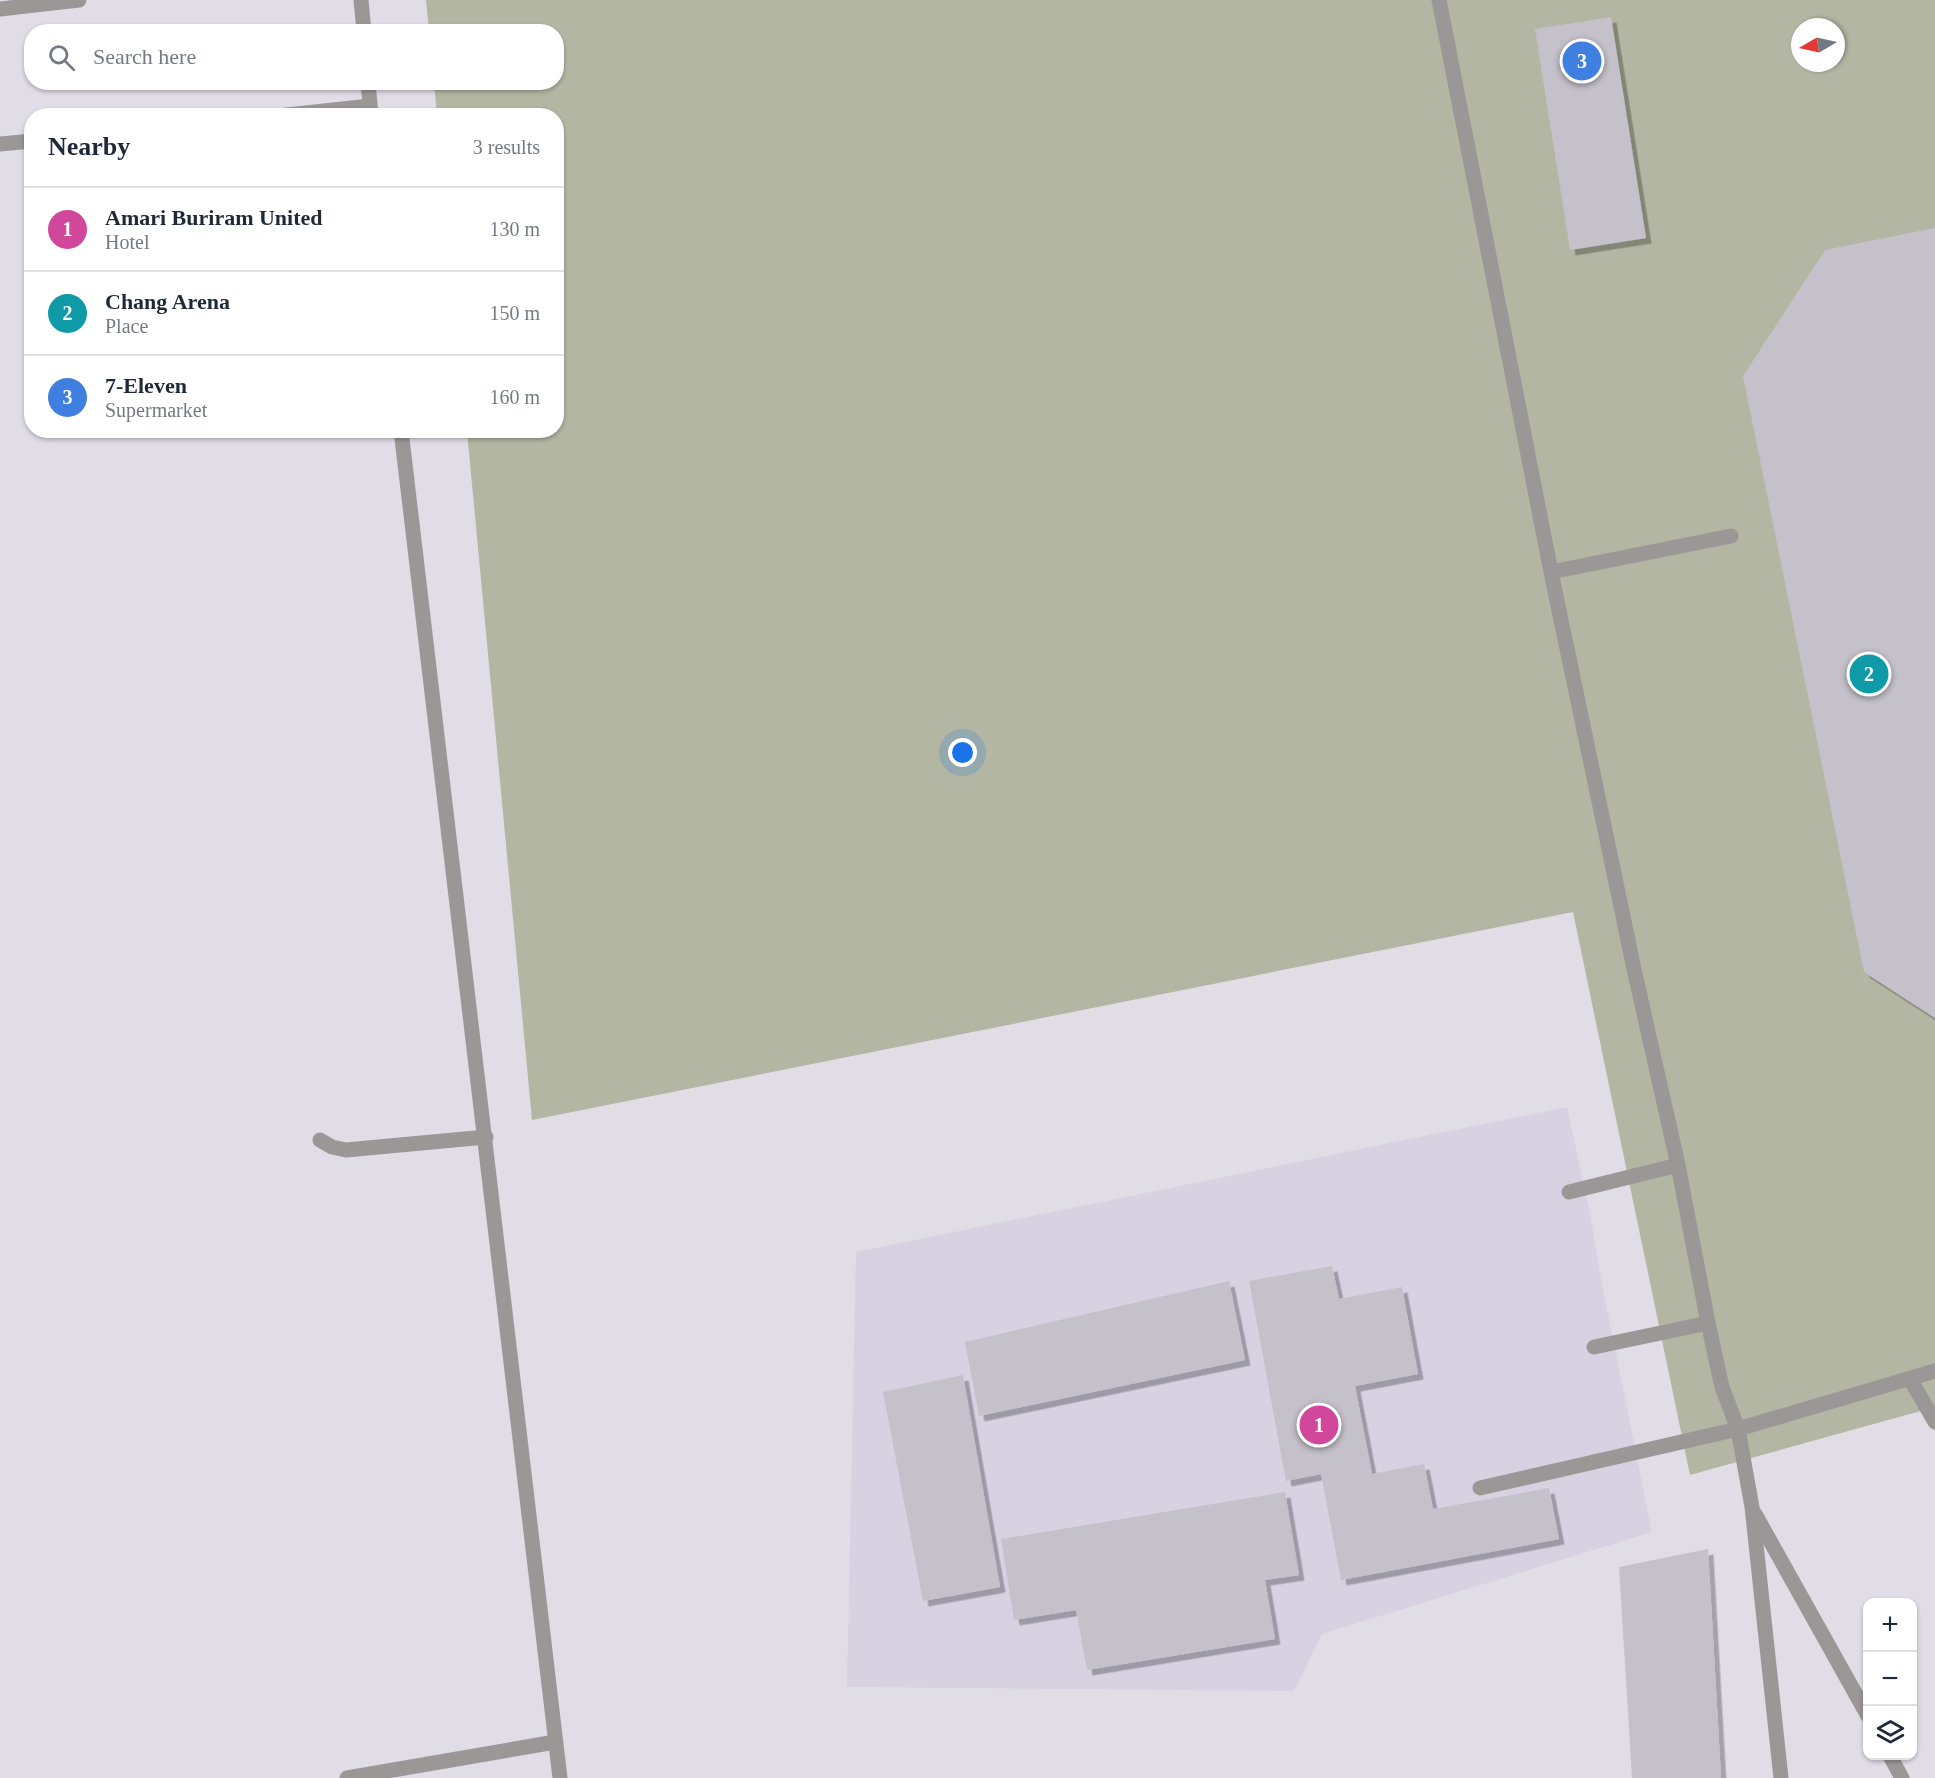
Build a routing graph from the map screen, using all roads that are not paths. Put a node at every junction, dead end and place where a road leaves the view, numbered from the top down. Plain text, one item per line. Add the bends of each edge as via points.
1 (79, 0) edge
2 (361, 0) edge
3 (1439, 0) edge
4 (0, 9) edge
5 (363, 24) edge
6 (369, 90) edge
7 (371, 108) edge
8 (24, 142) edge
9 (0, 144) edge
10 (402, 438) edge
11 (1731, 536) dead end
12 (1551, 572) junction
13 (486, 1137) junction
14 (320, 1140) dead end
15 (1678, 1165) junction
16 (1569, 1192) dead end
17 (1708, 1323) junction
18 (1594, 1347) dead end
19 (1935, 1371) edge
20 (1910, 1378) junction
21 (1935, 1422) edge
22 (1738, 1429) junction
23 (1480, 1488) dead end
24 (1752, 1507) junction
25 (1863, 1707) edge
26 (555, 1742) junction
27 (1893, 1760) edge
28 (347, 1778) edge
29 (560, 1778) edge
30 (1781, 1778) edge
31 (1902, 1778) edge

1 - 4 street
2 - 5 street
3 - 12 street
6 - 7 street
8 - 9 street
10 - 13 street
11 - 12 street
12 - 15 street
13 - 14 street via 346,1150
13 - 26 street
15 - 16 street
15 - 17 street
17 - 18 street
17 - 22 street via 1722,1387
19 - 20 street
20 - 21 street
20 - 22 street
22 - 23 street
22 - 24 street
24 - 25 street
24 - 30 street
26 - 28 street
26 - 29 street
27 - 31 street

